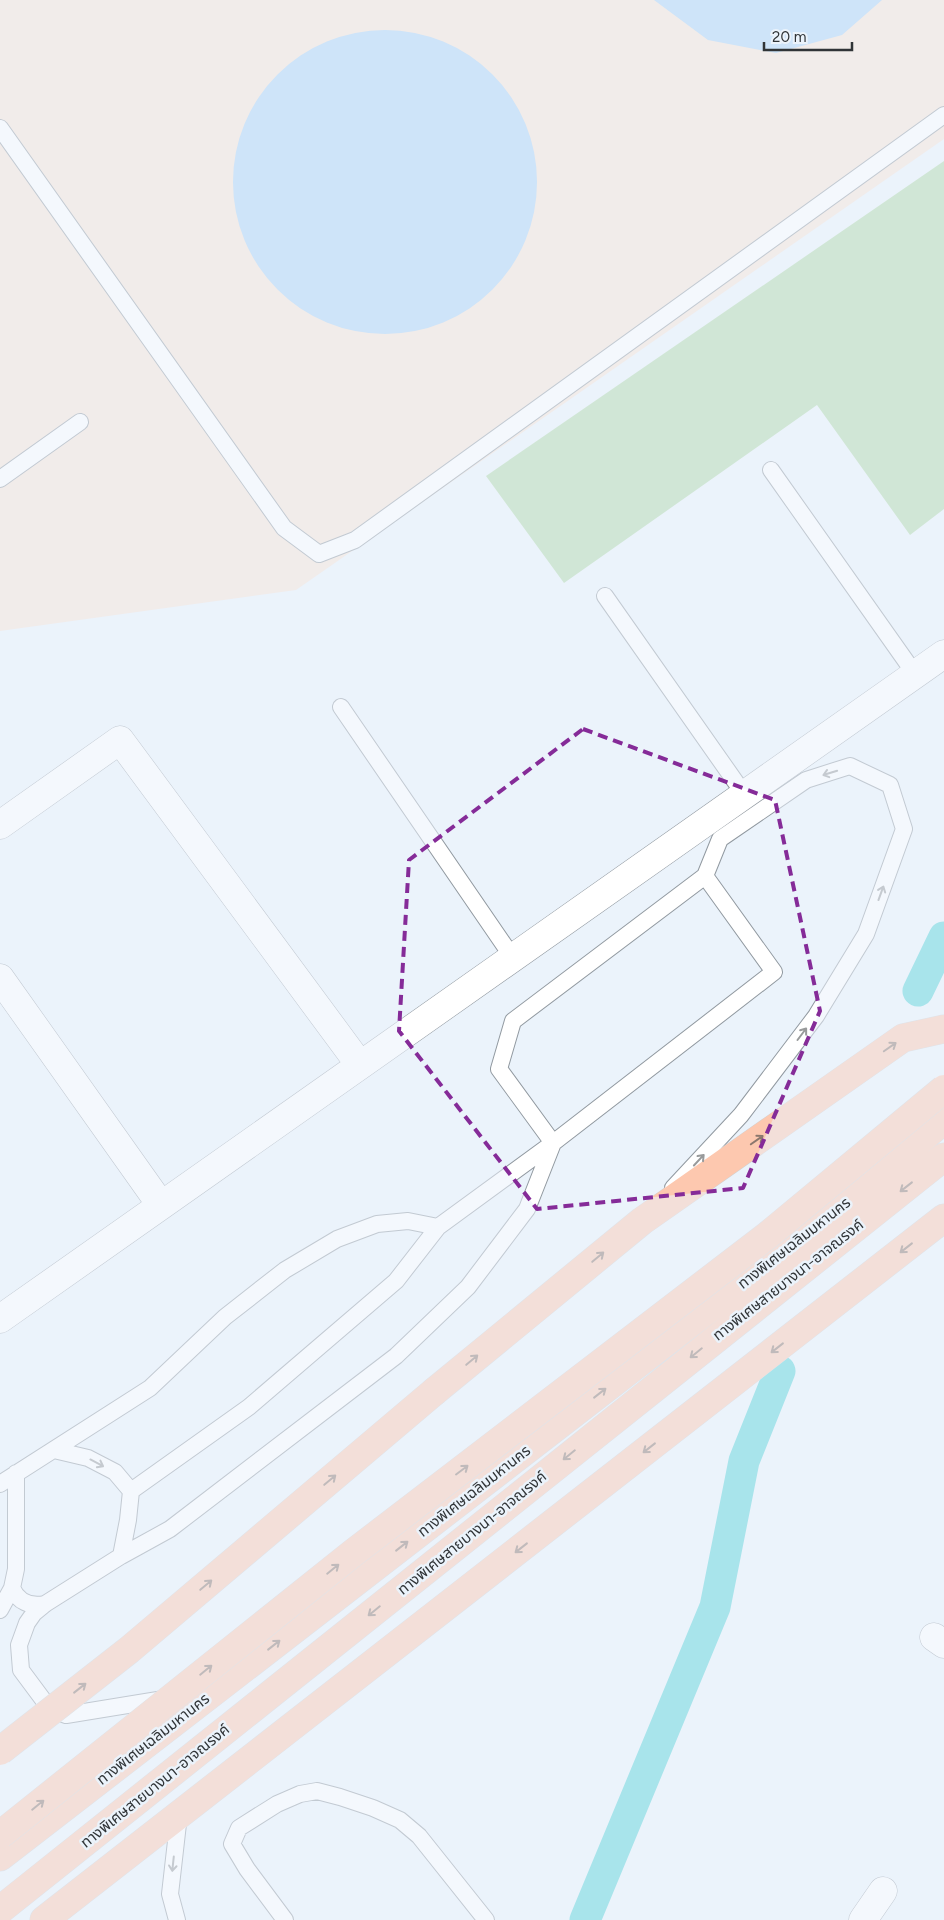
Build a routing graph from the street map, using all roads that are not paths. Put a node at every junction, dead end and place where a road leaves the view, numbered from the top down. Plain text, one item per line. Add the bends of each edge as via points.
1 (944, 115) edge
2 (3, 139) edge
3 (80, 422) dead end
4 (771, 470) dead end
5 (0, 479) edge
6 (606, 596) dead end
7 (944, 654) edge
8 (915, 674) junction
9 (341, 707) dead end
10 (744, 794) junction
11 (0, 825) edge
12 (704, 876) junction
13 (513, 958) junction
14 (0, 978) edge
15 (944, 1029) edge
16 (360, 1065) junction
17 (944, 1089) edge
18 (944, 1120) edge
19 (553, 1143) junction
20 (944, 1157) edge
21 (161, 1205) junction
22 (944, 1218) edge
23 (642, 1220) junction
24 (438, 1227) junction
25 (0, 1319) edge
26 (54, 1450) junction
27 (16, 1474) junction
28 (0, 1484) edge
29 (131, 1491) junction
30 (121, 1556) junction
31 (12, 1588) junction
32 (45, 1604) junction
33 (0, 1610) edge
34 (214, 1692) junction
35 (0, 1750) edge
36 (179, 1815) junction
37 (0, 1835) edge
38 (0, 1857) edge
39 (883, 1891) dead end
40 (0, 1910) edge
41 (44, 1920) edge
42 (177, 1920) edge
43 (285, 1920) edge
44 (486, 1920) edge
45 (863, 1920) edge

1 - 2 lane via 355,540 318,554 284,528
3 - 5 lane
4 - 8 lane
6 - 10 lane
7 - 8 street
8 - 10 street
9 - 13 lane
10 - 13 street
11 - 16 street via 120,740
12 - 19 lane via 513,1021 499,1069
12 - 19 lane via 774,972
23 -> 12 lane via 741,1115 816,1016 866,934 904,829 890,785 850,766 806,780 720,839
13 - 16 street
14 - 21 street
23 -> 15 highway via 903,1038
16 - 21 street
37 -> 17 highway, bridge via 353,1553 768,1235
34 -> 18 highway, ทางพิเศษเฉลิมมหานคร via 844,1205
19 - 24 lane
19 - 30 lane via 527,1209 468,1287 396,1356 170,1529
20 -> 40 highway, ทางพิเศษสายบางนา-อาจณรงค์
21 - 25 street
22 -> 36 highway
35 -> 23 highway, bridge via 129,1650
24 - 26 lane via 408,1221 377,1224 338,1239 285,1270 225,1317 150,1388
24 - 29 lane via 396,1281 249,1407
26 - 27 lane
26 -> 29 lane via 88,1458 115,1472
27 - 28 lane
27 - 31 lane via 16,1569
29 - 30 lane
30 - 32 lane
31 - 32 lane via 16,1598 23,1602 36,1606
31 - 33 lane
32 - 34 lane via 27,1623 20,1644 21,1670 50,1709 66,1715
34 - 38 highway, ทางพิเศษเฉลิมมหานคร
36 - 41 highway
36 -> 42 lane via 170,1894
39 - 45 street
43 - 44 lane via 232,1844 238,1828 276,1804 317,1791 400,1820 419,1836

